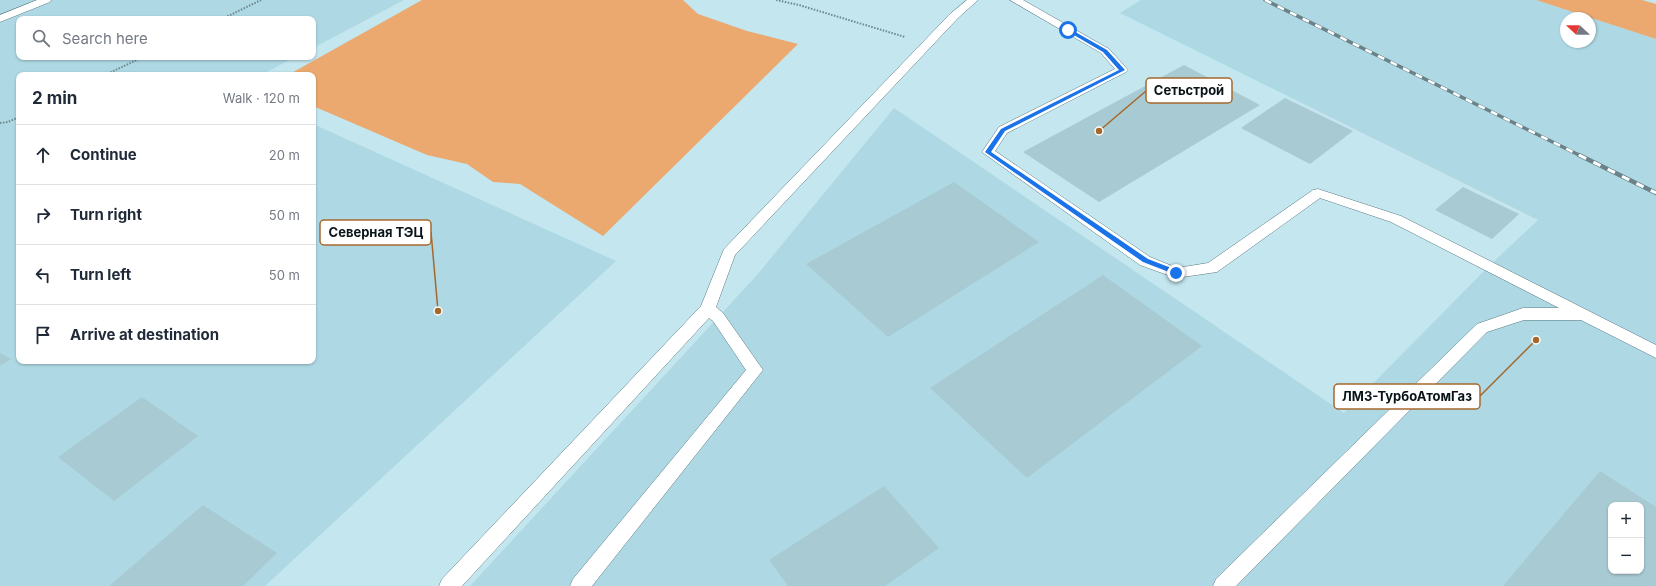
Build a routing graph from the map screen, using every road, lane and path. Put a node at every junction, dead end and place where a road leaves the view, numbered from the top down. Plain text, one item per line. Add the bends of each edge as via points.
1 (46, 0) edge
2 (261, 0) edge
3 (776, 0) edge
4 (973, 0) edge
5 (1015, 0) edge
6 (228, 16) edge
7 (0, 19) edge
8 (928, 44) junction
9 (137, 60) edge
10 (111, 72) edge
11 (16, 118) edge
12 (0, 124) edge
13 (708, 309) junction
14 (1583, 314) junction
15 (1656, 352) edge
16 (449, 586) edge
17 (580, 586) edge
18 (1223, 586) edge

1 - 7 lane
2 - 6 path
3 - 8 path via 799,4
4 - 8 lane
5 - 14 lane via 1105,51 1122,70 1003,130 988,152 1145,261 1176,273 1212,268 1318,194 1396,219
8 - 13 lane via 729,252
9 - 10 path
11 - 12 path
13 - 16 lane
13 - 17 lane via 718,317 755,370
14 - 15 lane
14 - 18 lane via 1523,314 1482,328

